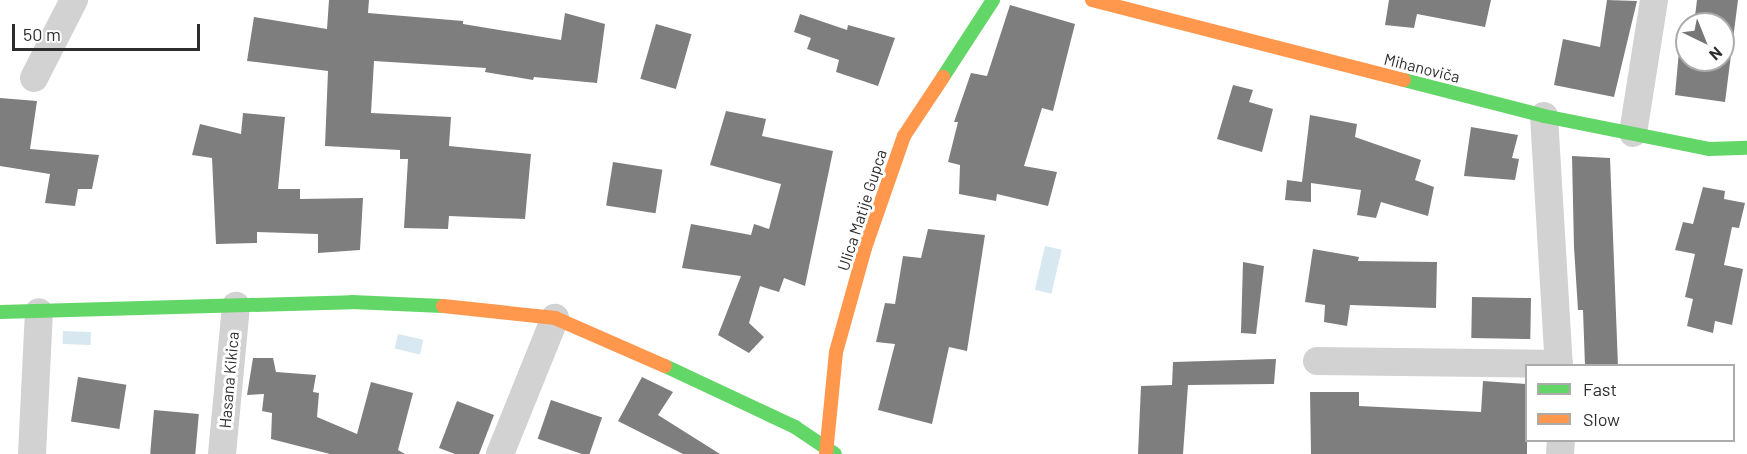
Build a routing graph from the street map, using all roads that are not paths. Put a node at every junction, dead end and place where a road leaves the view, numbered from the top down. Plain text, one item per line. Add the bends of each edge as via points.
1 (74, 0) edge
2 (993, 0) edge
3 (1092, 0) edge
4 (1654, 0) edge
5 (34, 78) dead end
6 (1544, 116) junction
7 (1633, 133) junction
8 (1747, 148) edge
9 (236, 306) junction
10 (0, 312) edge
11 (39, 312) junction
12 (555, 318) junction
13 (1317, 361) dead end
14 (1525, 364) edge
15 (1558, 364) edge
16 (829, 452) edge
17 (32, 454) edge
18 (222, 454) edge
19 (500, 454) edge

1 - 5 street
2 - 16 street, Ulica Matije Gupca via 904,136 865,248 836,352
3 - 6 street, Mihanoviča
4 - 7 street
6 - 7 street, Mihanoviča
6 - 15 street
7 - 8 street, Mihanoviča via 1709,149
9 - 11 street
9 - 12 street via 352,302 438,305
9 - 18 street, Hasana Kikica
10 - 11 street
11 - 17 street
12 - 16 street via 721,390 795,427
12 - 19 street
13 - 14 street

